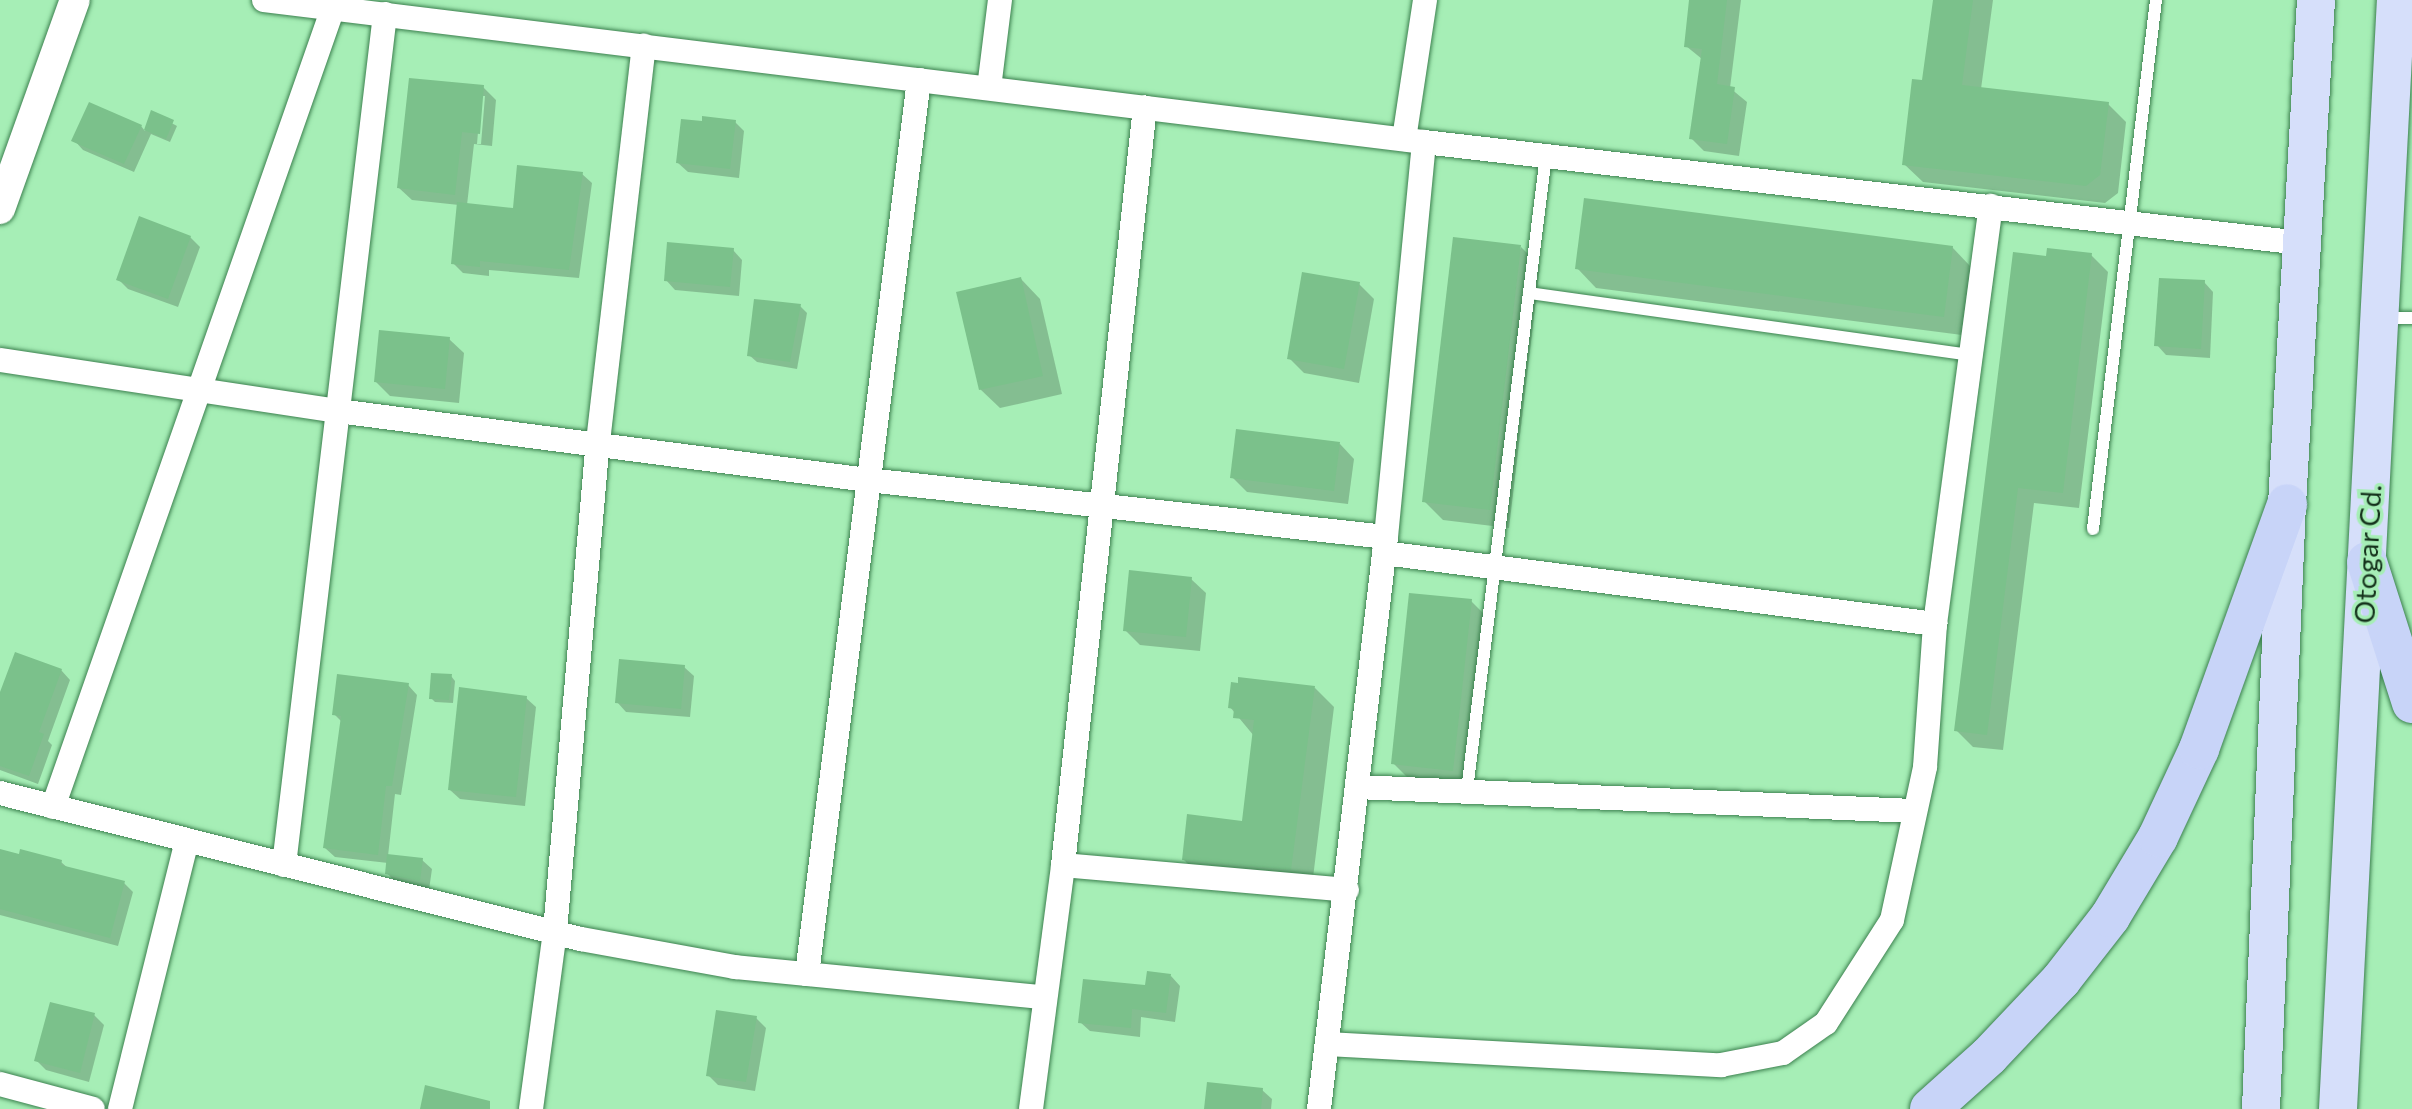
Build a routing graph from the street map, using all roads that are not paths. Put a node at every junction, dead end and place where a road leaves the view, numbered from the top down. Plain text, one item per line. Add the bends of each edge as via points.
1 (75, 0) edge
2 (264, 0) edge
3 (1000, 0) edge
4 (1425, 0) edge
5 (2156, 0) edge
6 (2316, 0) edge
7 (2396, 0) edge
8 (333, 8) junction
9 (464, 12) edge
10 (385, 14) junction
11 (644, 46) junction
12 (919, 80) junction
13 (989, 88) junction
14 (1145, 107) junction
15 (1414, 141) junction
16 (1546, 156) junction
17 (1991, 206) junction
18 (0, 209) edge
19 (2129, 222) junction
20 (2301, 243) junction
21 (1529, 293) junction
22 (2396, 318) edge
23 (1971, 355) junction
24 (0, 360) edge
25 (199, 391) junction
26 (338, 411) junction
27 (598, 442) junction
28 (868, 480) junction
29 (2287, 504) junction
30 (1099, 505) junction
31 (2093, 529) dead end
32 (1385, 545) junction
33 (2367, 562) junction
34 (1495, 568) junction
35 (1935, 624) junction
36 (2412, 703) edge
37 (1357, 787) junction
38 (1467, 790) junction
39 (0, 793) edge
40 (53, 807) junction
41 (1914, 811) junction
42 (187, 840) junction
43 (284, 865) junction
44 (1063, 865) junction
45 (1347, 890) junction
46 (555, 931) junction
47 (807, 974) junction
48 (1043, 997) junction
49 (1327, 1044) junction
50 (0, 1084) edge
51 (93, 1109) edge
52 (120, 1109) edge
53 (531, 1109) edge
54 (1031, 1109) edge
55 (1319, 1109) edge
56 (1930, 1109) edge
57 (2261, 1109) edge
58 (2338, 1109) edge

1 - 18 street
2 - 8 street
3 - 13 street
4 - 15 street
5 - 19 lane
6 - 20 main road
7 - 22 main road, Otogar Cd.
8 - 10 street
8 - 25 street
9 - 10 street
9 - 11 street
10 - 26 street
11 - 12 street
11 - 27 street
12 - 13 street
12 - 28 street
13 - 14 street
14 - 15 street
14 - 30 street
15 - 16 street
15 - 32 street
16 - 17 street
16 - 21 lane
17 - 19 street
17 - 23 street
19 - 20 street
19 - 31 lane
20 - 29 main road
21 - 23 lane
21 - 34 lane
22 - 33 main road, Otogar Cd.
23 - 35 street
24 - 25 street
25 - 26 street
25 - 40 street
26 - 27 street
26 - 43 street
27 - 28 street
27 - 46 street
28 - 30 street
28 - 47 street
29 - 56 highway via 2199,749 2158,837 2110,917 2061,980
29 - 57 main road
30 - 32 street
30 - 44 street
32 - 34 street
32 - 37 street
33 - 36 highway
33 - 58 main road, Otogar Cd.
34 - 35 street
34 - 38 lane
35 - 41 street via 1925,767
37 - 38 street
37 - 45 street
38 - 41 street
39 - 40 street
40 - 42 street
41 - 49 street via 1892,920 1826,1023 1783,1053 1721,1065
42 - 43 street
42 - 52 street
43 - 46 street
44 - 45 street
44 - 48 street
45 - 49 street
46 - 47 street via 735,967
46 - 53 street
47 - 48 street
48 - 54 street
49 - 55 street
50 - 51 street

